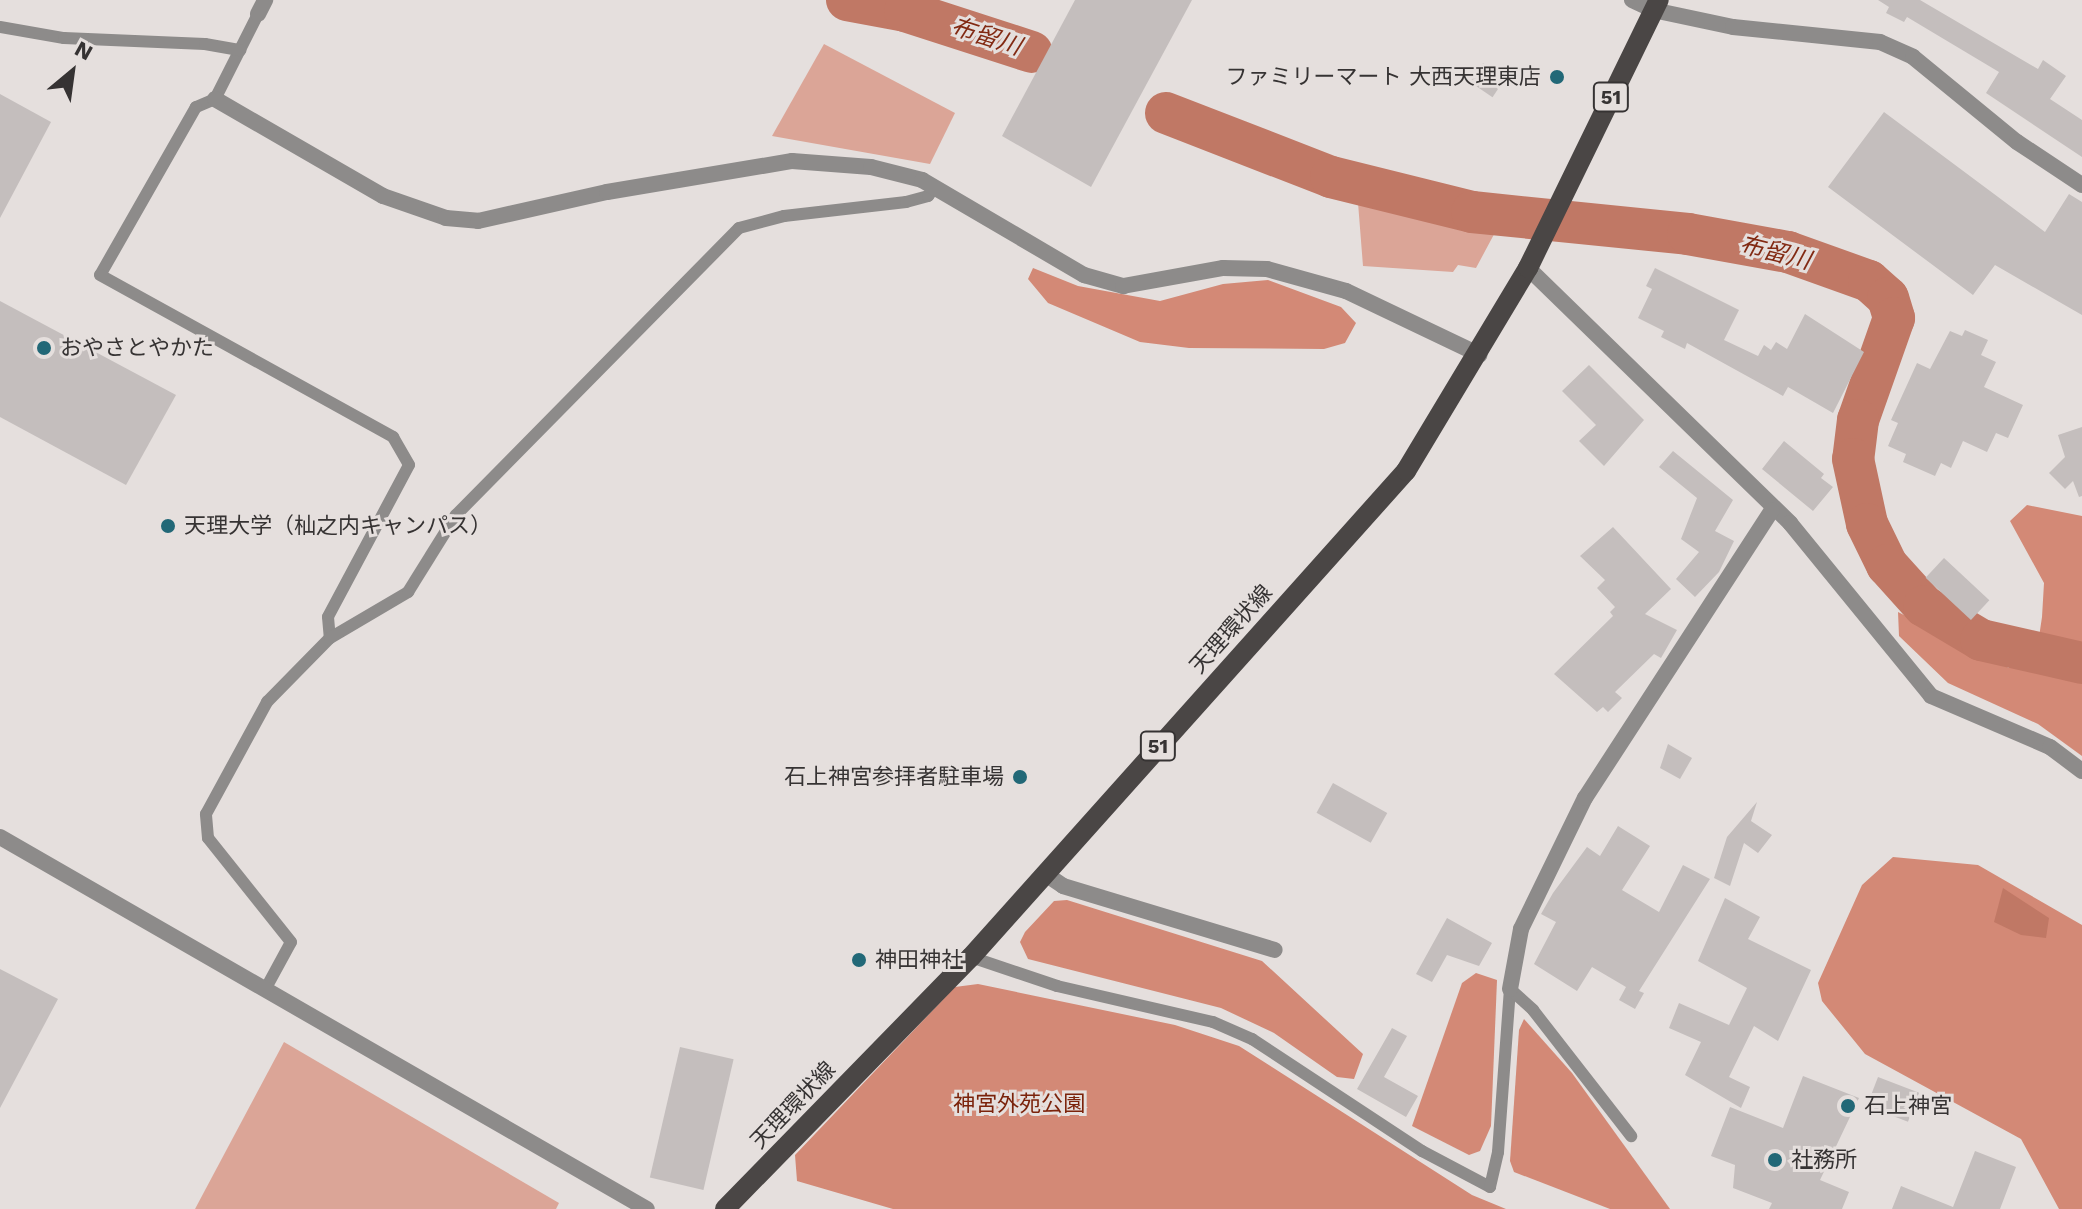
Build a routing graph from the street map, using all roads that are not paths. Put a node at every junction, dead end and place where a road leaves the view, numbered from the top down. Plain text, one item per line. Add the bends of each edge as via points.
1 (1632, 0) edge
2 (1656, 5) edge
3 (262, 7) edge
4 (0, 27) edge
5 (240, 50) junction
6 (215, 99) junction
7 (2082, 185) edge
8 (935, 187) junction
9 (1528, 268) junction
10 (1480, 355) junction
11 (1772, 510) junction
12 (330, 638) junction
13 (2082, 771) edge
14 (0, 837) edge
15 (1044, 873) junction
16 (1275, 950) dead end
17 (971, 957) junction
18 (266, 988) junction
19 (1510, 989) junction
20 (1631, 1136) dead end
21 (647, 1209) edge
22 (725, 1209) edge

1 - 2 street
2 - 7 street via 1733,27 1880,42 1913,57 2017,142
2 - 9 main road, 天理環状線 / 51
3 - 5 lane
4 - 5 lane via 64,38
5 - 6 lane
6 - 8 street via 383,196 446,218 478,221 607,192 792,161 871,167
6 - 12 lane via 196,107 100,275 393,437 409,465 328,617
8 - 10 street via 1084,275 1123,286 1223,268 1267,269 1346,291
8 - 12 lane via 928,196 906,202 784,216 739,228 456,515 408,592
9 - 10 main road, 天理環状線 / 51
9 - 11 street via 1617,359 1742,472
10 - 15 main road, 天理環状線 / 51 via 1406,471
11 - 13 street via 1790,523 1931,696 2050,747
11 - 19 street via 1585,798 1521,929
12 - 18 lane via 267,702 206,814 208,838 291,942
14 - 18 street
15 - 16 street via 1063,886
15 - 17 main road, 天理環状線 / 51
17 - 19 lane via 1057,986 1213,1022 1252,1039 1422,1151 1490,1187 1498,1152
17 - 22 main road, 天理環状線 / 51
18 - 21 street
19 - 20 lane via 1533,1010

